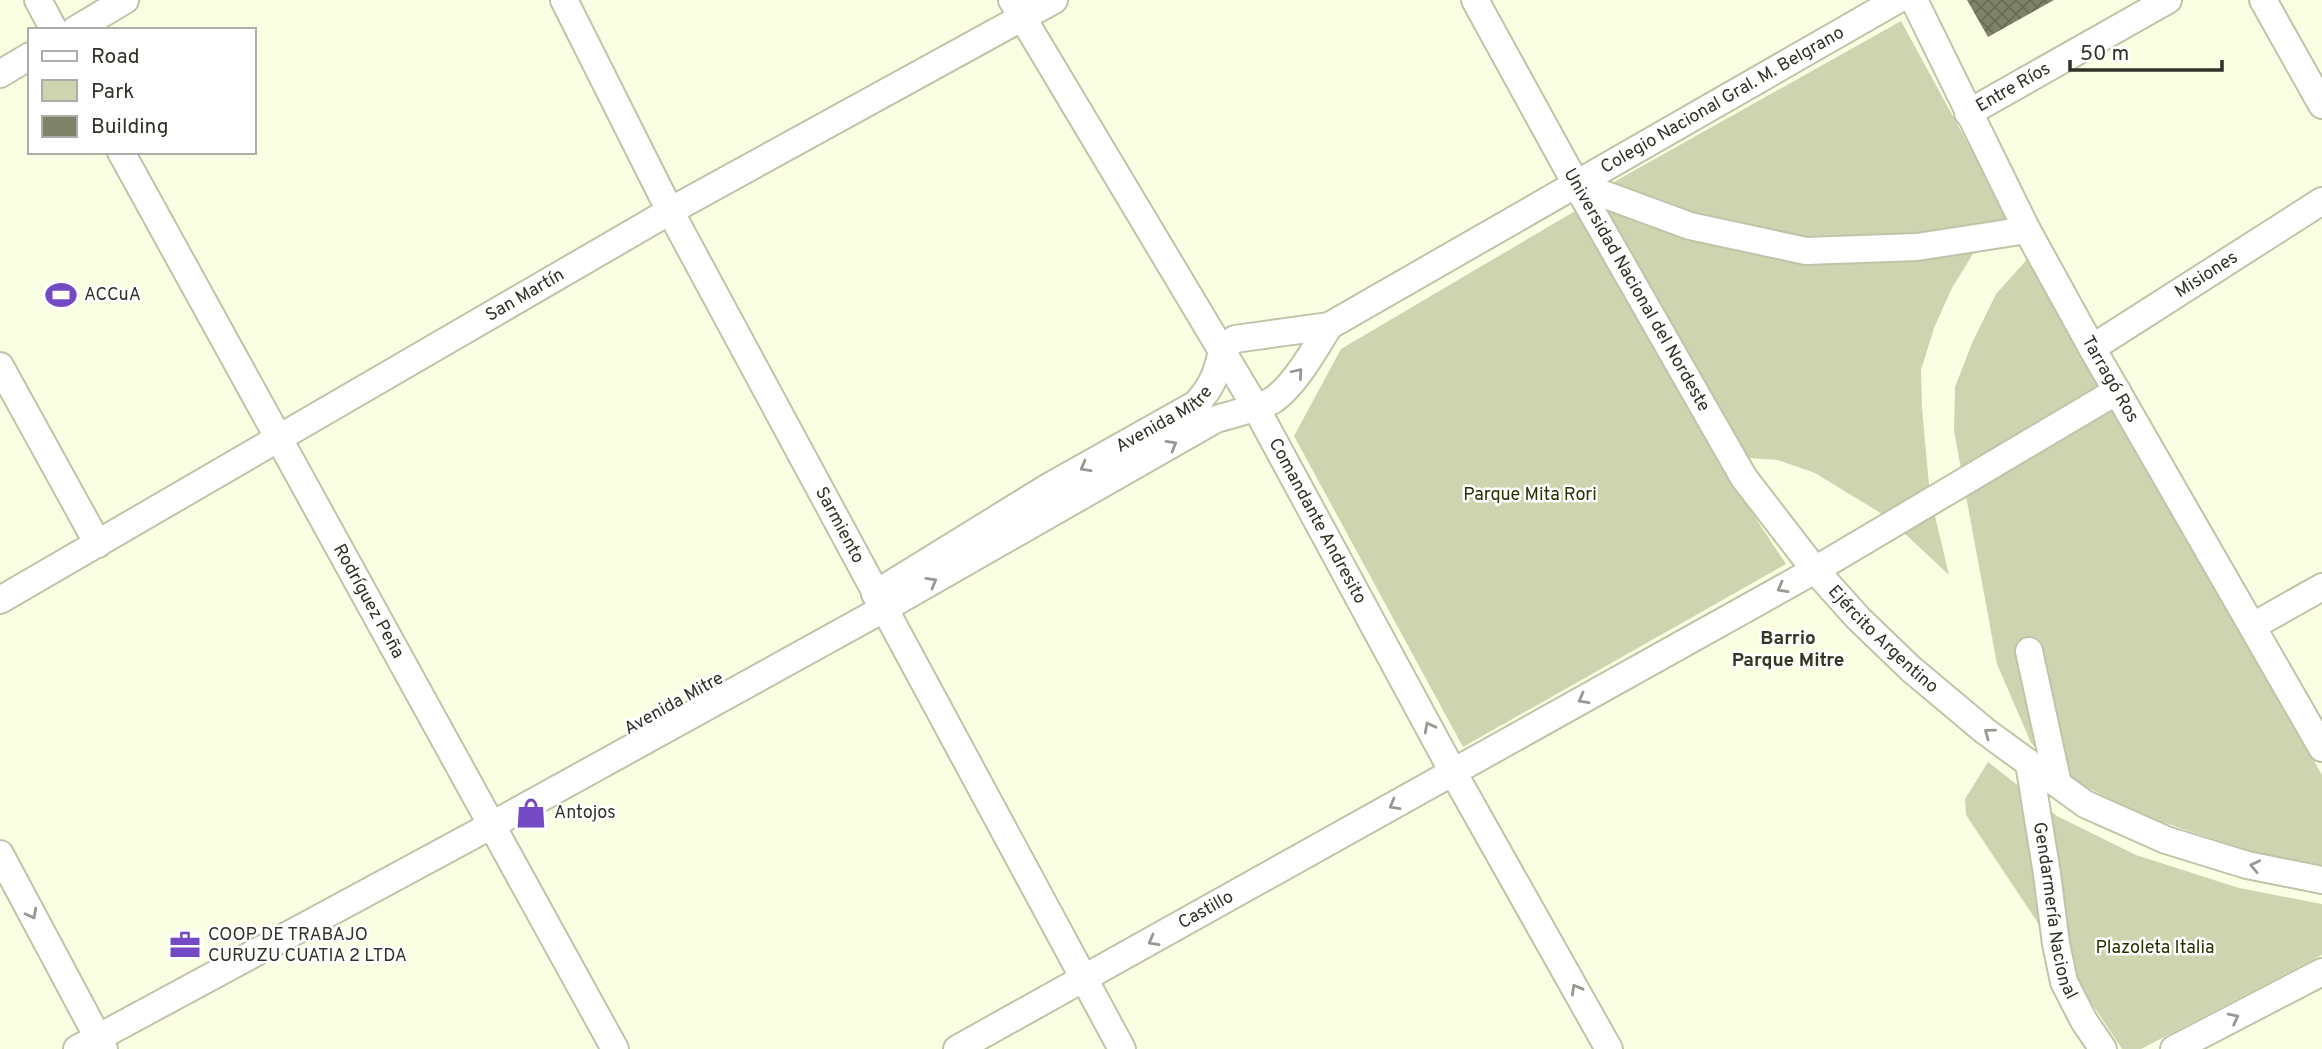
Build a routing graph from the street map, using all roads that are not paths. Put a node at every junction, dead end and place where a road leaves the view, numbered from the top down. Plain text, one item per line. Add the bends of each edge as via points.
1 (38, 0) edge
2 (125, 0) edge
3 (564, 0) edge
4 (1054, 0) edge
5 (1475, 0) edge
6 (1897, 0) edge
7 (1914, 0) edge
8 (2168, 0) edge
9 (2263, 0) edge
10 (1017, 9) edge
11 (53, 28) edge
12 (78, 28) edge
13 (28, 58) edge
14 (0, 74) edge
15 (2322, 105) edge
16 (1968, 113) junction
17 (122, 154) edge
18 (1576, 184) junction
19 (2322, 201) edge
20 (670, 211) junction
21 (2027, 230) junction
22 (1329, 326) junction
23 (2092, 348) junction
24 (1222, 349) junction
25 (0, 366) edge
26 (2117, 391) junction
27 (1255, 406) junction
28 (278, 438) junction
29 (98, 544) junction
30 (1815, 570) junction
31 (2322, 587) edge
32 (0, 600) edge
33 (881, 601) junction
34 (2253, 626) junction
35 (2029, 651) dead end
36 (2322, 748) edge
37 (2029, 763) junction
38 (1454, 772) junction
39 (2058, 784) junction
40 (488, 817) junction
41 (0, 854) edge
42 (2322, 880) edge
43 (2322, 972) edge
44 (1084, 979) junction
45 (93, 1040) edge
46 (615, 1049) edge
47 (957, 1049) edge
48 (1122, 1049) edge
49 (1609, 1049) edge
50 (2103, 1049) edge
51 (2174, 1049) edge

1 - 11 street
2 - 12 street
3 - 20 street, Sarmiento
4 - 10 street, San Martín
5 - 18 street, Universidad Nacional del Nordeste
6 - 18 street, Colegio Nacional Gral. M. Belgrano
7 - 16 street, Tarragó Ros
8 - 16 street, Entre Ríos
9 - 15 street
10 - 20 street, San Martín
10 - 24 street, Comandante Andresito
13 - 14 street
16 - 21 street, Tarragó Ros
17 - 28 street, Rodríguez Peña
18 - 21 street via 1690,226 1805,251 1917,247
18 - 22 street, Colegio Nacional Gral. M. Belgrano
18 - 30 street, Universidad Nacional del Nordeste via 1744,478
19 - 23 street, Misiones
20 - 28 street, San Martín
20 - 33 street, Sarmiento
21 - 23 street, Tarragó Ros
22 - 24 street, Colegio Nacional Gral. M. Belgrano via 1235,339
27 -> 22 street, Colegio Nacional Gral. M. Belgrano via 1276,398
23 - 26 street, Tarragó Ros
24 - 27 street, Comandante Andresito
24 -> 33 street, Avenida Mitre via 1209,390 1196,404 1050,486
25 - 29 street
26 - 30 street
26 - 34 street, Tarragó Ros
33 -> 27 street, Avenida Mitre via 1216,419
38 -> 27 street, Comandante Andresito
28 - 29 street, San Martín
28 - 40 street, Rodríguez Peña
29 - 32 street, San Martín
37 -> 30 street, Ejército Argentino via 1911,669
30 -> 38 street, Ejército Argentino
31 - 34 street
33 - 40 street, Avenida Mitre
33 - 44 street, Sarmiento
34 - 36 street, Tarragó Ros
35 - 39 street
37 - 39 street, Ejército Argentino
37 - 50 street, Gendarmería Nacional via 2064,982
38 -> 44 street, Castillo
49 -> 38 street, Comandante Andresito
42 -> 39 street, Ejército Argentino via 2247,865 2166,840 2085,804
40 - 45 street, Avenida Mitre
40 - 46 street, Rodríguez Peña
41 -> 45 street
51 -> 43 street
44 - 47 street, Castillo
44 - 48 street, Sarmiento

